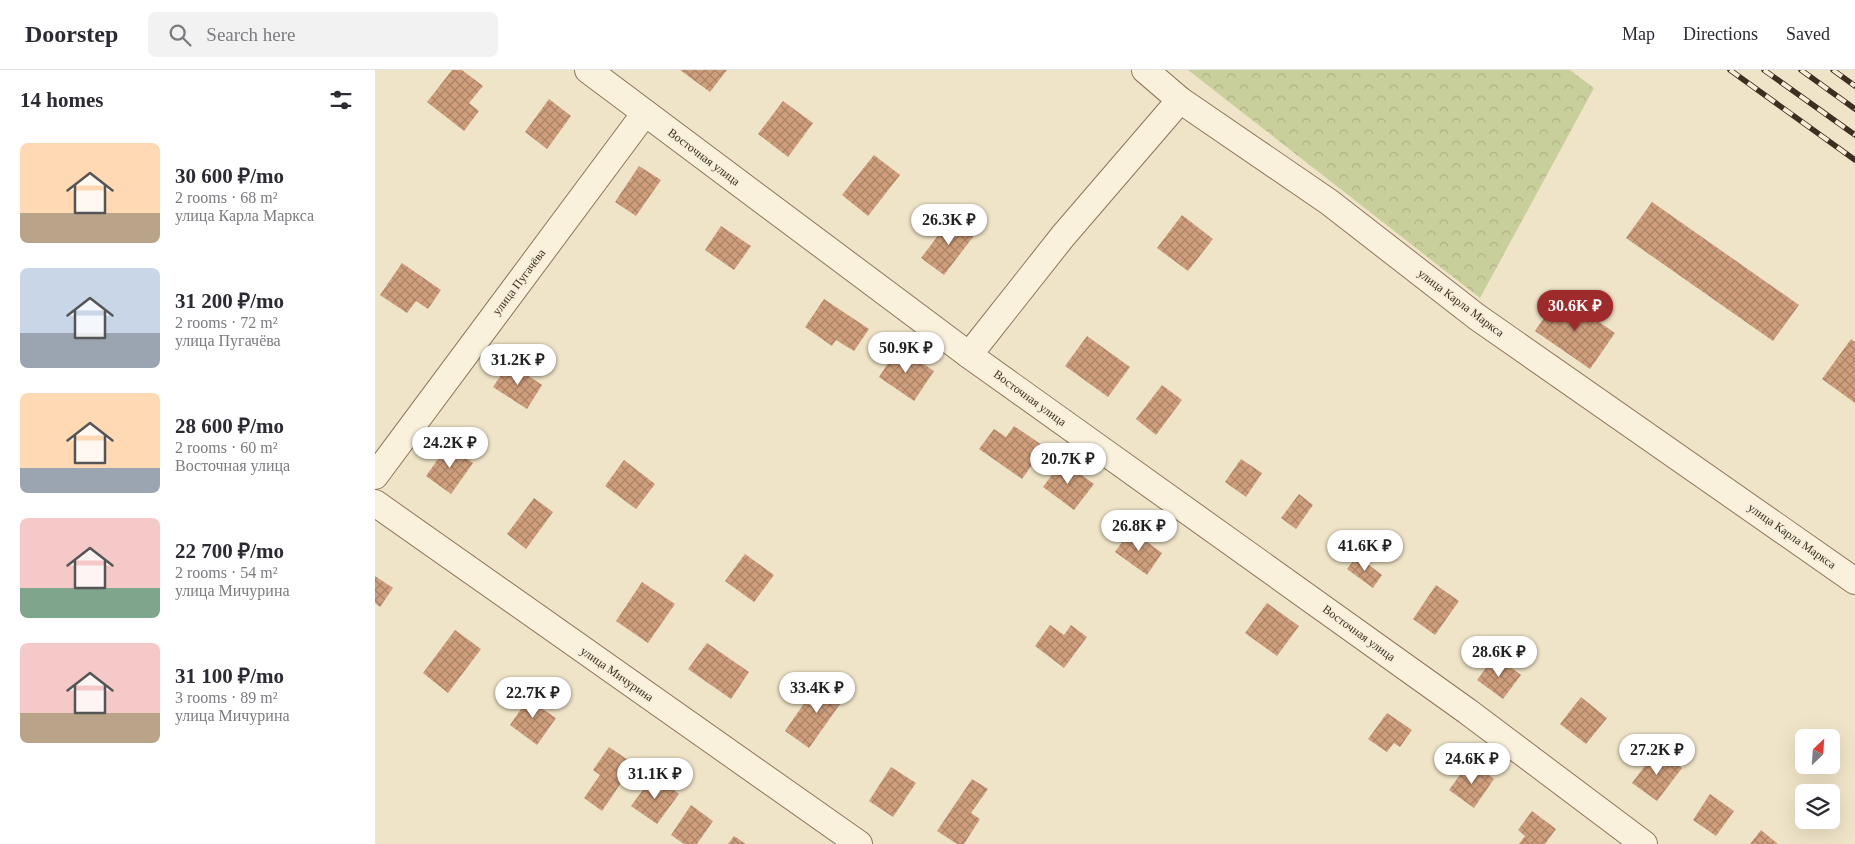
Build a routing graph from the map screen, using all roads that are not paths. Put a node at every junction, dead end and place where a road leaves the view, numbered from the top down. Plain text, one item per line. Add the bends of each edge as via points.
1 (588, 70) edge
2 (1145, 70) edge
3 (1180, 100) junction
4 (645, 113) junction
5 (969, 355) junction
6 (375, 476) edge
7 (375, 503) edge
8 (1855, 581) edge
9 (859, 844) edge
10 (1644, 844) edge

1 - 4 street, Восточная улица
2 - 3 street, улица Карла Маркса
3 - 5 street via 1063,236
3 - 8 street, улица Карла Маркса via 1329,202 1477,317
4 - 5 street, Восточная улица
4 - 6 street, улица Пугачёва
5 - 10 street, Восточная улица via 1467,711
7 - 9 street, улица Мичурина

